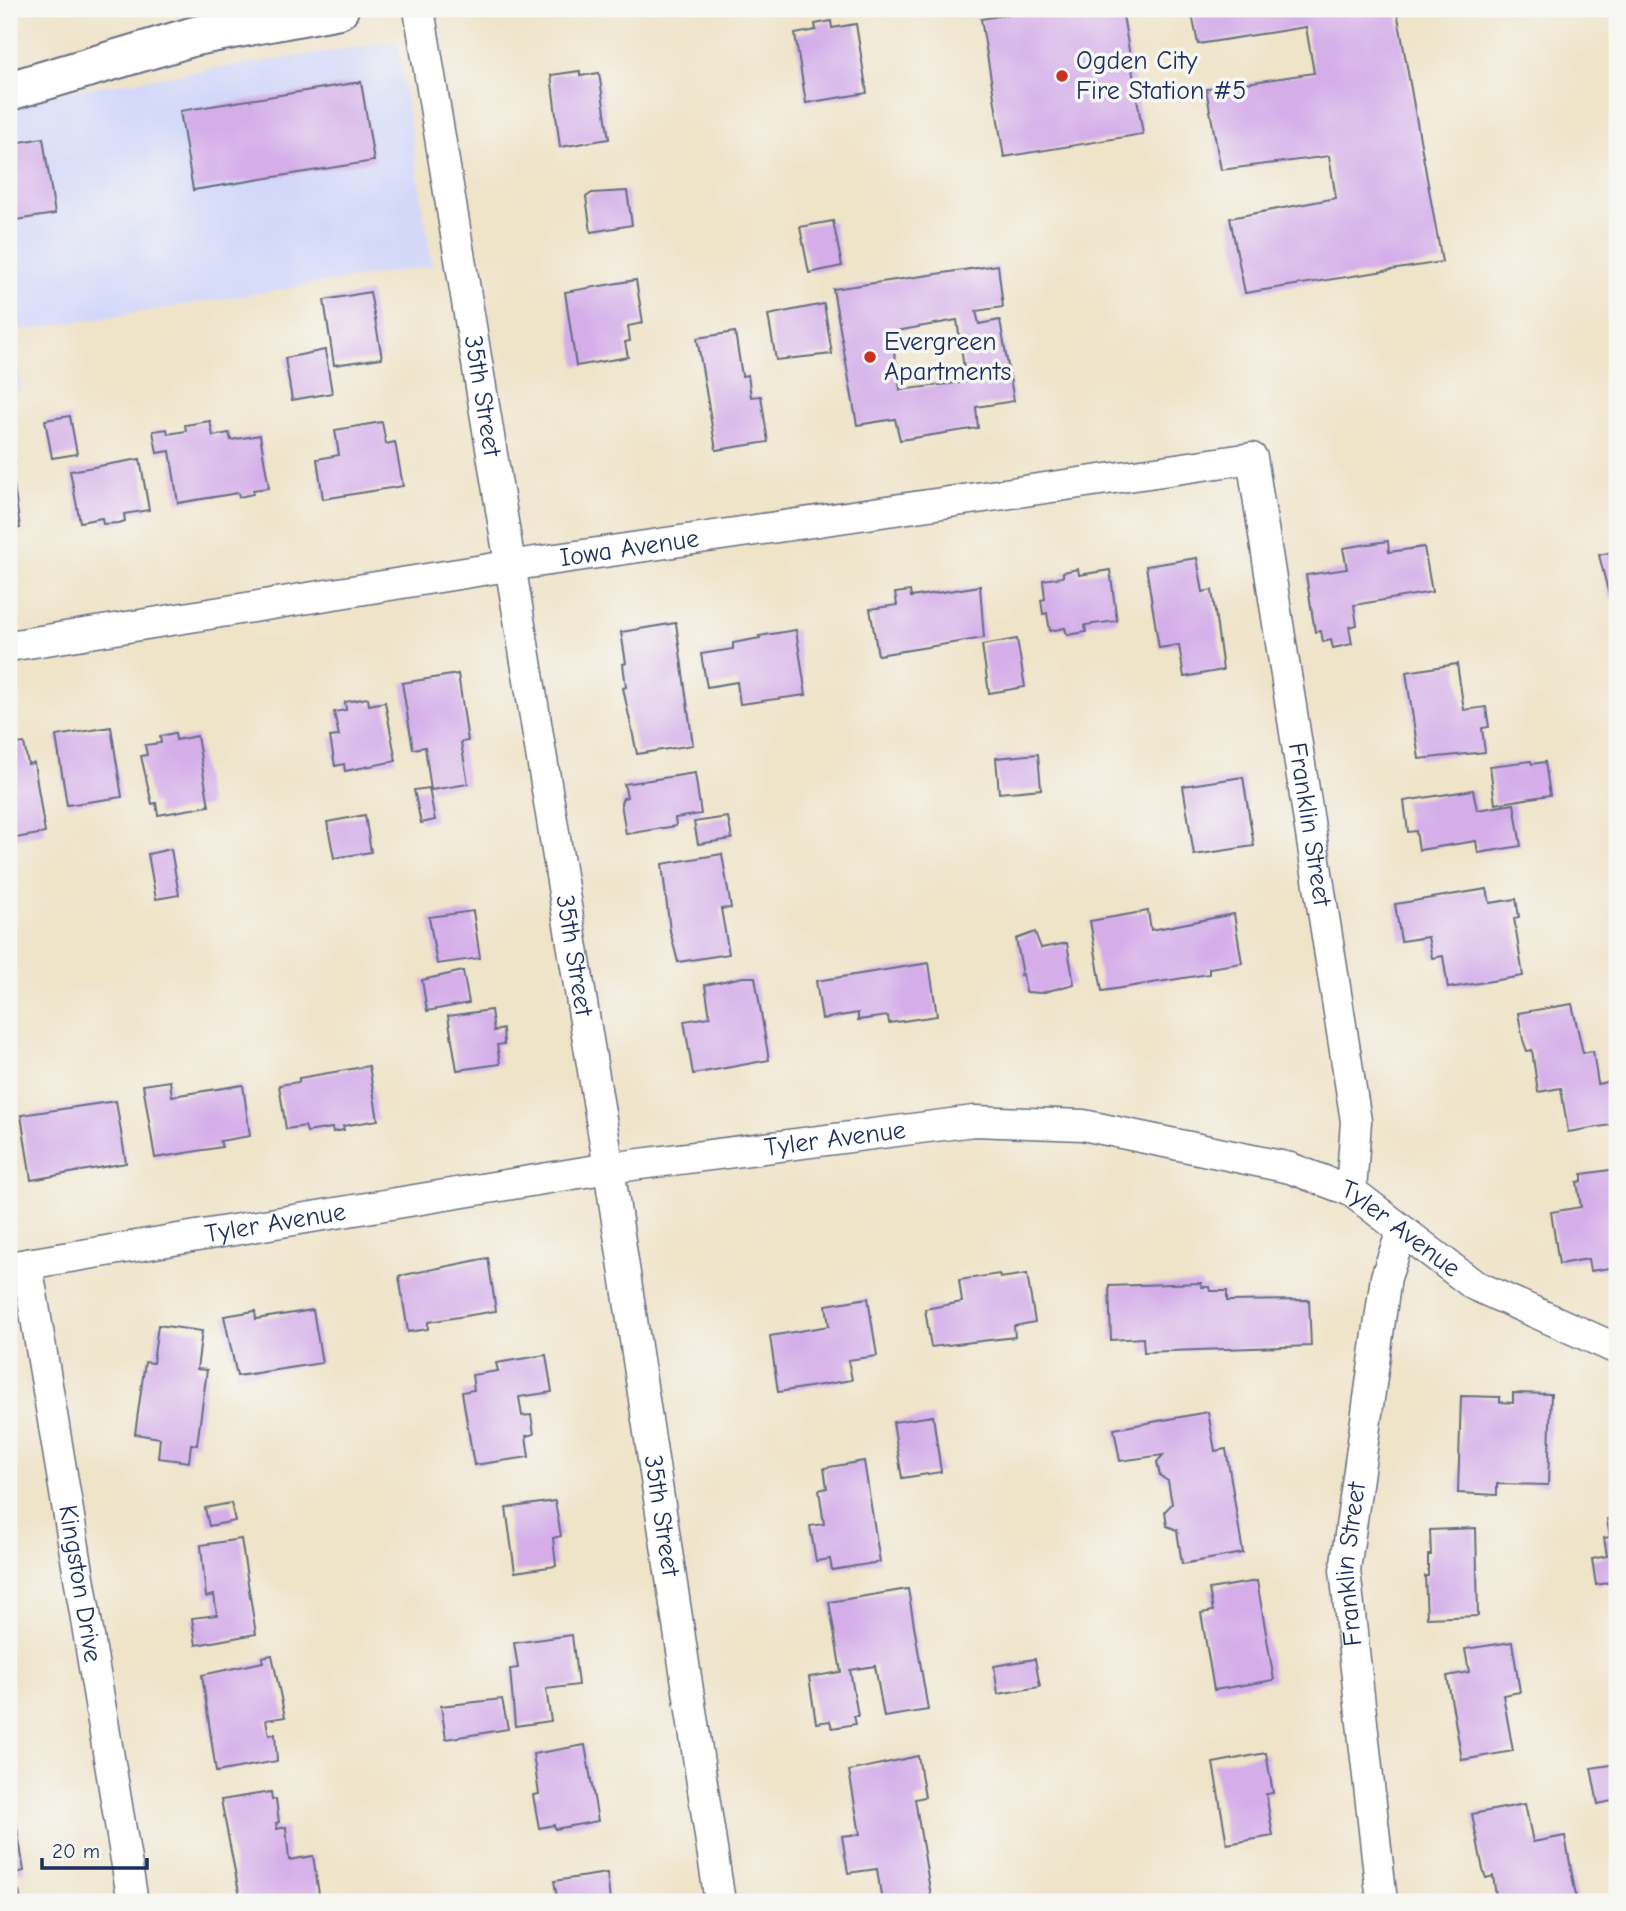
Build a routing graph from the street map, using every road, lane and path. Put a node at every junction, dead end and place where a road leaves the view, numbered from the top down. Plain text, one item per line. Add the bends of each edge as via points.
1 (339, 9) edge
2 (419, 9) edge
3 (9, 91) edge
4 (1252, 458) joint
5 (508, 566) junction
6 (9, 646) edge
7 (609, 1168) junction
8 (1351, 1191) junction
9 (1402, 1231) junction
10 (18, 1265) edge
11 (1617, 1349) edge
12 (133, 1902) edge
13 (720, 1902) edge
14 (1382, 1902) edge

1 - 3 main road via 195,36
2 - 5 street, 35th Street
4 - 5 street, Iowa Avenue
4 - 8 street, Franklin Street via 1356,1121
5 - 6 street, Iowa Avenue
5 - 7 street, 35th Street
7 - 8 street, Tyler Avenue via 974,1121 1083,1125 1290,1168
7 - 10 street, Tyler Avenue
7 - 13 street, 35th Street
8 - 9 street, Tyler Avenue
9 - 11 street, Tyler Avenue via 1474,1285
9 - 14 street, Franklin Street via 1386,1277 1345,1570
10 - 12 street, Kingston Drive

